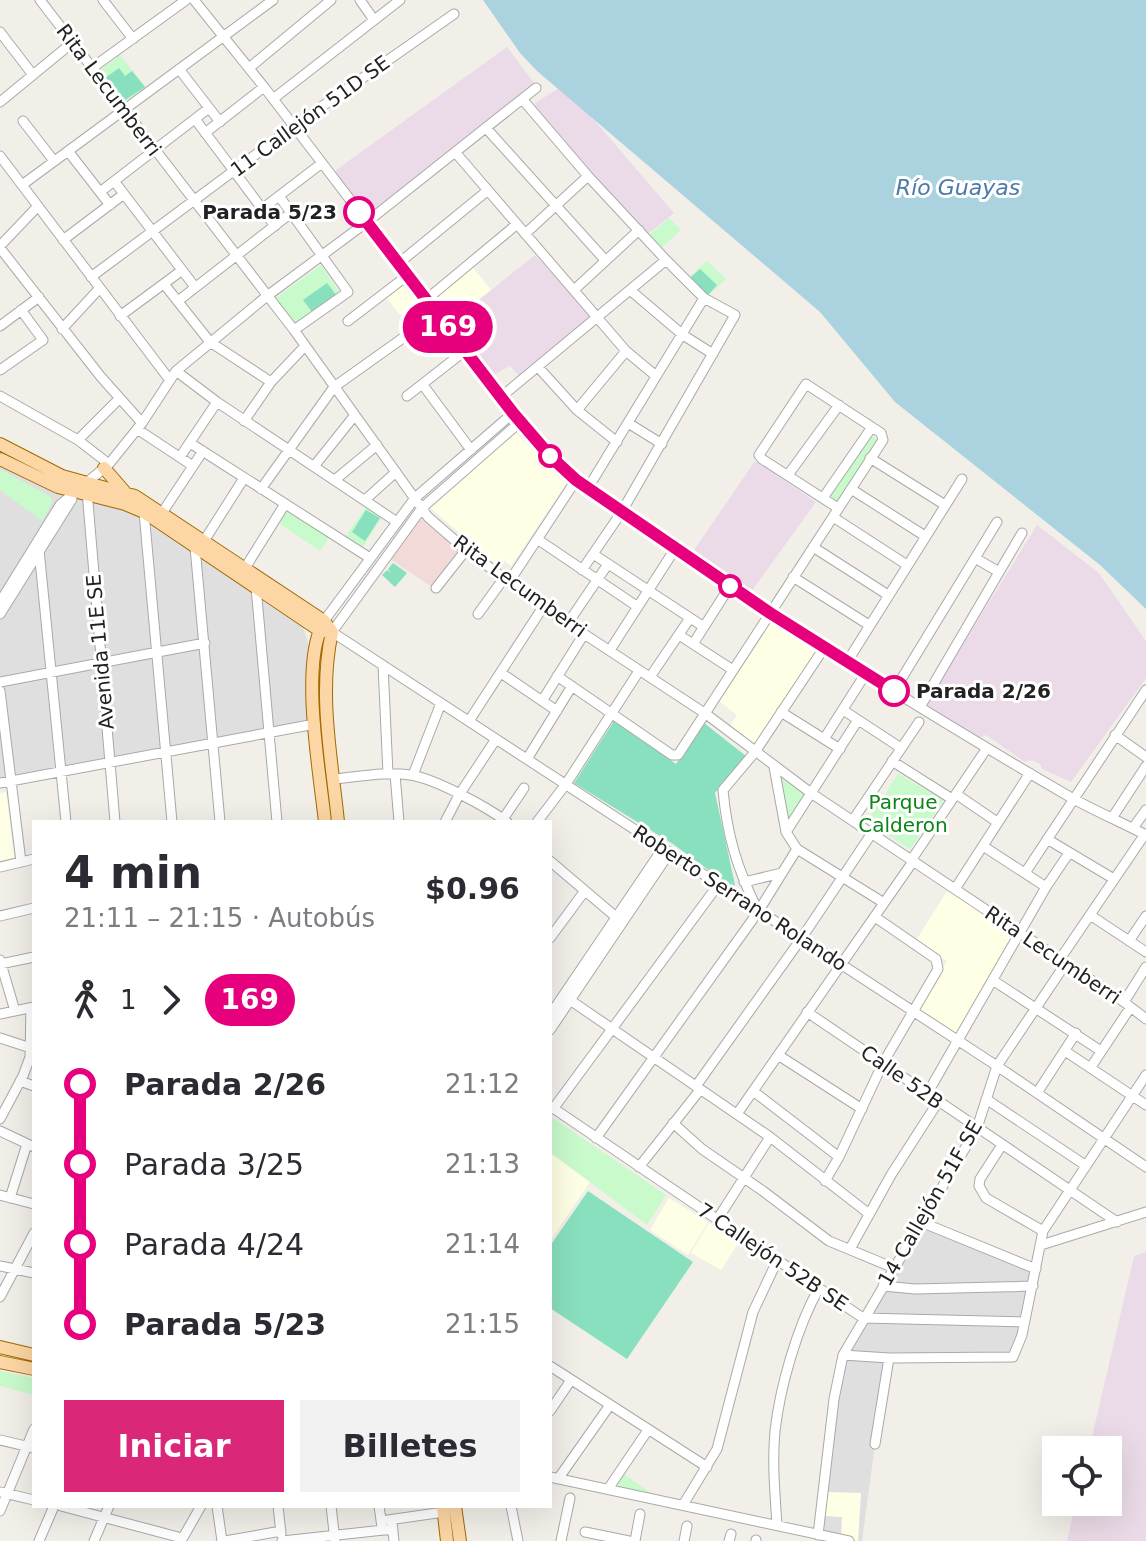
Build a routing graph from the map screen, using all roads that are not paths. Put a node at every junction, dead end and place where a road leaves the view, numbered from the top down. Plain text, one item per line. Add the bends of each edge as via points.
1 (40, 0) edge
2 (104, 0) edge
3 (186, 0) edge
4 (273, 0) edge
5 (331, 0) edge
6 (360, 0) edge
7 (400, 0) edge
8 (200, 2) edge
9 (454, 14) dead end
10 (374, 20) junction
11 (0, 32) edge
12 (222, 37) junction
13 (133, 39) junction
14 (73, 42) junction
15 (10, 44) junction
16 (0, 51) edge
17 (92, 68) junction
18 (249, 68) junction
19 (179, 69) junction
20 (33, 75) junction
21 (264, 87) junction
22 (536, 88) dead end
23 (273, 99) junction
24 (523, 100) junction
25 (0, 102) edge
26 (209, 108) junction
27 (124, 109) junction
28 (195, 119) junction
29 (23, 121) dead end
30 (220, 122) junction
31 (294, 126) junction
32 (486, 128) junction
33 (205, 133) junction
34 (155, 150) junction
35 (68, 151) junction
36 (455, 152) junction
37 (0, 156) edge
38 (54, 161) junction
39 (322, 163) junction
40 (234, 171) junction
41 (588, 176) junction
42 (114, 181) junction
43 (22, 185) junction
44 (487, 191) junction
45 (100, 192) junction
46 (124, 194) junction
47 (279, 196) junction
48 (194, 201) junction
49 (110, 205) junction
50 (38, 206) junction
51 (556, 207) junction
52 (262, 209) junction
53 (291, 213) junction
54 (367, 222) junction
55 (516, 225) junction
56 (275, 226) junction
57 (639, 230) junction
58 (152, 232) junction
59 (525, 234) junction
60 (63, 240) junction
61 (0, 247) edge
62 (236, 256) junction
63 (322, 256) junction
64 (605, 260) junction
65 (666, 260) junction
66 (399, 263) junction
67 (181, 271) junction
68 (408, 275) junction
69 (91, 277) junction
70 (164, 284) junction
71 (195, 287) junction
72 (99, 289) junction
73 (574, 290) junction
74 (630, 290) junction
75 (267, 296) junction
76 (39, 297) junction
77 (704, 298) junction
78 (427, 299) junction
79 (178, 301) junction
80 (21, 310) junction
81 (438, 313) junction
82 (120, 316) junction
83 (597, 318) junction
84 (348, 321) dead end
85 (0, 326) edge
86 (62, 329) junction
87 (294, 330) junction
88 (683, 335) junction
89 (210, 342) junction
90 (305, 346) junction
91 (466, 350) junction
92 (626, 351) junction
93 (713, 354) junction
94 (538, 367) junction
95 (0, 370) edge
96 (172, 375) junction
97 (656, 376) junction
98 (271, 382) junction
99 (423, 385) junction
100 (334, 387) junction
101 (0, 396) edge
102 (407, 396) dead end
103 (501, 397) junction
104 (119, 399) junction
105 (217, 402) junction
106 (839, 405) junction
107 (577, 410) junction
108 (513, 413) junction
109 (355, 415) junction
110 (244, 421) junction
111 (520, 422) junction
112 (628, 423) junction
113 (139, 426) junction
114 (872, 427) junction
115 (78, 440) junction
116 (617, 442) junction
117 (190, 443) junction
118 (0, 444) edge
119 (662, 444) junction
120 (377, 445) junction
121 (287, 449) junction
122 (471, 450) junction
123 (203, 451) junction
124 (180, 457) junction
125 (870, 458) junction
126 (0, 459) edge
127 (315, 465) junction
128 (106, 466) junction
129 (193, 466) junction
130 (396, 472) junction
131 (788, 475) junction
132 (244, 478) junction
133 (336, 479) junction
134 (962, 479) dead end
135 (576, 480) junction
136 (588, 488) junction
137 (261, 489) junction
138 (851, 489) junction
139 (83, 490) junction
140 (124, 491) junction
141 (415, 498) junction
142 (823, 498) junction
143 (366, 499) junction
144 (285, 504) junction
145 (945, 505) junction
146 (422, 508) junction
147 (144, 512) junction
148 (836, 512) junction
149 (162, 513) junction
150 (621, 513) junction
151 (397, 522) junction
152 (997, 522) dead end
153 (1022, 533) dead end
154 (925, 536) junction
155 (537, 539) junction
156 (200, 544) junction
157 (813, 547) junction
158 (675, 549) junction
159 (39, 550) junction
160 (466, 550) junction
161 (593, 554) junction
162 (370, 558) junction
163 (975, 558) junction
164 (608, 564) junction
165 (907, 565) junction
166 (245, 568) junction
167 (582, 570) junction
168 (999, 572) junction
169 (793, 577) junction
170 (507, 580) junction
171 (597, 580) junction
172 (730, 586) junction
173 (256, 587) junction
174 (436, 588) dead end
175 (648, 591) junction
176 (888, 595) junction
177 (0, 602) edge
178 (543, 607) junction
179 (638, 607) junction
180 (770, 613) junction
181 (0, 614) edge
182 (478, 614) dead end
183 (690, 618) junction
184 (568, 623) junction
185 (869, 625) junction
186 (704, 627) junction
187 (325, 628) junction
188 (584, 634) junction
189 (679, 635) junction
190 (205, 643) junction
191 (693, 644) junction
192 (824, 648) junction
193 (610, 650) junction
194 (156, 652) junction
195 (101, 662) junction
196 (847, 662) junction
197 (383, 665) junction
198 (733, 670) junction
199 (639, 671) junction
200 (51, 672) junction
201 (501, 673) junction
202 (866, 673) junction
203 (557, 676) junction
204 (650, 677) junction
205 (0, 682) edge
206 (572, 686) junction
207 (1146, 690) edge
208 (0, 691) edge
209 (894, 691) junction
210 (542, 701) junction
211 (441, 703) junction
212 (920, 707) junction
213 (843, 710) junction
214 (557, 711) junction
215 (613, 712) junction
216 (781, 712) junction
217 (706, 714) junction
218 (858, 720) junction
219 (469, 721) junction
220 (919, 722) dead end
221 (315, 724) junction
222 (269, 734) junction
223 (1115, 735) junction
224 (496, 739) junction
225 (824, 739) junction
226 (213, 744) junction
227 (901, 748) junction
228 (987, 748) junction
229 (840, 749) junction
230 (755, 752) junction
231 (165, 753) junction
232 (1146, 757) edge
233 (527, 759) junction
234 (892, 761) junction
235 (110, 763) junction
236 (1146, 766) edge
237 (774, 767) junction
238 (61, 772) junction
239 (1030, 773) junction
240 (391, 774) junction
241 (413, 775) junction
242 (333, 779) junction
243 (11, 781) junction
244 (0, 783) edge
245 (566, 784) junction
246 (524, 788) dead end
247 (811, 793) junction
248 (459, 795) junction
249 (954, 797) junction
250 (1074, 798) junction
251 (1146, 810) edge
252 (1112, 818) junction
253 (66, 820) edge
254 (115, 820) edge
255 (172, 820) edge
256 (220, 820) edge
257 (277, 820) edge
258 (325, 820) edge
259 (338, 820) edge
260 (399, 820) edge
261 (446, 820) edge
262 (502, 820) edge
263 (505, 820) edge
264 (539, 820) edge
265 (853, 820) junction
266 (997, 822) junction
267 (1133, 828) junction
268 (786, 832) junction
269 (872, 833) junction
270 (1145, 835) edge
271 (1047, 839) junction
272 (983, 846) junction
273 (797, 849) junction
274 (666, 850) junction
275 (1069, 853) junction
276 (32, 859) edge
277 (913, 859) junction
278 (21, 862) junction
279 (552, 863) edge
280 (0, 867) edge
281 (782, 873) junction
282 (1025, 873) junction
283 (843, 876) junction
284 (1114, 879) junction
285 (744, 882) junction
286 (718, 885) junction
287 (1046, 887) junction
288 (955, 889) junction
289 (584, 892) junction
290 (884, 903) junction
291 (32, 908) edge
292 (758, 912) junction
293 (1090, 915) junction
294 (0, 916) edge
295 (1146, 916) edge
296 (616, 917) junction
297 (875, 917) junction
298 (1020, 933) junction
299 (552, 935) edge
300 (801, 939) junction
301 (1129, 941) junction
302 (1146, 952) edge
303 (32, 957) edge
304 (1063, 961) junction
305 (1, 963) edge
306 (841, 965) junction
307 (1146, 967) edge
308 (994, 981) junction
309 (552, 991) edge
310 (566, 998) junction
311 (1127, 1005) junction
312 (1036, 1006) junction
313 (32, 1008) edge
314 (15, 1011) junction
315 (912, 1011) junction
316 (807, 1012) junction
317 (552, 1013) edge
318 (0, 1014) edge
319 (1146, 1019) edge
320 (552, 1026) edge
321 (612, 1027) junction
322 (1076, 1033) junction
323 (0, 1038) edge
324 (958, 1041) junction
325 (31, 1048) junction
326 (1065, 1051) junction
327 (1101, 1051) junction
328 (778, 1055) junction
329 (654, 1059) junction
330 (883, 1063) junction
331 (997, 1066) junction
332 (1091, 1067) junction
333 (32, 1075) edge
334 (1146, 1075) edge
335 (22, 1078) junction
336 (32, 1085) edge
337 (698, 1088) junction
338 (753, 1091) junction
339 (1037, 1093) junction
340 (0, 1094) edge
341 (927, 1094) junction
342 (1132, 1094) junction
343 (12, 1098) junction
344 (986, 1099) junction
345 (938, 1102) junction
346 (1146, 1105) edge
347 (552, 1107) edge
348 (862, 1109) junction
349 (737, 1114) junction
350 (0, 1119) edge
351 (673, 1123) junction
352 (977, 1128) junction
353 (0, 1131) edge
354 (1103, 1136) junction
355 (770, 1137) junction
356 (596, 1138) junction
357 (31, 1145) edge
358 (1002, 1145) junction
359 (839, 1157) junction
360 (1144, 1162) edge
361 (1085, 1165) junction
362 (639, 1167) junction
363 (742, 1177) junction
364 (825, 1181) junction
365 (1069, 1190) junction
366 (5, 1196) edge
367 (32, 1203) edge
368 (1146, 1212) edge
369 (868, 1213) junction
370 (717, 1220) junction
371 (921, 1222) junction
372 (1117, 1222) junction
373 (1043, 1231) junction
374 (32, 1237) edge
375 (1041, 1245) junction
376 (850, 1249) junction
377 (777, 1261) junction
378 (0, 1266) edge
379 (894, 1268) junction
380 (15, 1269) junction
381 (1036, 1269) junction
382 (32, 1273) edge
383 (883, 1286) junction
384 (1033, 1286) junction
385 (819, 1288) junction
386 (0, 1297) edge
387 (863, 1318) junction
388 (1024, 1322) junction
389 (0, 1347) edge
390 (32, 1353) edge
391 (843, 1355) junction
392 (889, 1358) junction
393 (0, 1362) edge
394 (552, 1367) edge
395 (32, 1369) edge
396 (571, 1380) junction
397 (610, 1405) junction
398 (552, 1408) edge
399 (648, 1430) junction
400 (0, 1440) edge
401 (875, 1444) dead end
402 (30, 1447) edge
403 (707, 1467) junction
404 (554, 1478) edge
405 (608, 1489) junction
406 (4, 1493) edge
407 (570, 1498) dead end
408 (32, 1500) edge
409 (683, 1505) junction
410 (53, 1508) edge
411 (70, 1508) edge
412 (108, 1508) edge
413 (200, 1508) edge
414 (217, 1508) edge
415 (278, 1508) edge
416 (331, 1508) edge
417 (380, 1508) edge
418 (447, 1508) edge
419 (511, 1508) edge
420 (0, 1511) edge
421 (640, 1514) dead end
422 (105, 1516) junction
423 (387, 1525) junction
424 (777, 1525) junction
425 (687, 1526) dead end
426 (585, 1532) dead end
427 (818, 1535) junction
428 (278, 1537) edge
429 (335, 1538) edge
430 (182, 1540) edge
431 (39, 1541) edge
432 (94, 1541) edge
433 (224, 1541) edge
434 (394, 1541) edge
435 (447, 1541) edge
436 (460, 1541) edge
437 (518, 1541) edge
438 (561, 1541) edge
439 (632, 1541) edge
440 (684, 1541) edge
441 (849, 1541) edge

1 - 14 street, Rita Lecumberri
2 - 13 street
3 - 13 street
4 - 12 street
5 - 18 street
6 - 10 street
7 - 10 street
8 - 12 street
9 - 31 street, 11 Callejón 51D SE
10 - 23 street
11 - 15 street
12 - 18 street
12 - 19 street
13 - 17 street
14 - 17 street, Rita Lecumberri
14 - 20 street
15 - 16 street
15 - 20 street
17 - 27 street, Rita Lecumberri
18 - 21 street
19 - 26 street
19 - 27 street
20 - 25 street
21 - 23 street
21 - 30 street
22 - 24 street
23 - 31 street
24 - 32 street
24 - 41 street
26 - 28 street
26 - 30 street
27 - 34 street, Rita Lecumberri
27 - 35 street
28 - 33 street
28 - 34 street
29 - 38 street
30 - 33 street
31 - 39 street
31 - 40 street, 11 Callejón 51D SE
32 - 36 street
32 - 51 street
33 - 40 street
34 - 42 street
34 - 48 street, Rita Lecumberri
35 - 38 street
35 - 45 street
36 - 44 street
36 - 54 street
37 - 43 street
38 - 43 street
39 - 47 street
39 - 54 street
40 - 48 street, 11 Callejón 51D SE
40 - 52 street
41 - 51 street
41 - 57 street
42 - 45 street
42 - 46 street
43 - 50 street
44 - 55 street
44 - 66 street
45 - 49 street
46 - 49 street
46 - 58 street
47 - 52 street
47 - 53 street
48 - 58 street, 11 Callejón 51D SE
48 - 62 street, Rita Lecumberri
49 - 60 street
50 - 60 street
50 - 61 street
51 - 59 street
51 - 64 street
52 - 56 street
53 - 56 street
53 - 63 street
54 - 63 street
54 - 66 street
55 - 59 street
55 - 78 street
56 - 62 street
57 - 64 street
57 - 65 street
58 - 67 street
58 - 69 street, 11 Callejón 51D SE
59 - 73 street
60 - 69 street
61 - 76 street
62 - 71 street
62 - 75 street, Rita Lecumberri
63 - 75 street
63 - 87 street via 348,292
64 - 73 street
65 - 74 street
65 - 77 street
66 - 68 street
67 - 70 street
67 - 71 street
68 - 78 street
68 - 84 street
69 - 72 street
70 - 79 street
70 - 82 street
71 - 79 street
72 - 82 street
72 - 86 street
73 - 83 street
74 - 83 street
74 - 88 street
75 - 87 street, Rita Lecumberri
75 - 89 street
76 - 80 street
76 - 86 street
77 - 88 street
77 - 93 street via 735,315
78 - 81 street
79 - 89 street
80 - 85 street
80 - 95 street via 43,340
81 - 91 street
81 - 100 street
82 - 96 street
83 - 92 street
83 - 94 street
86 - 104 street
87 - 90 street, Rita Lecumberri
88 - 93 street
88 - 97 street
89 - 96 street
89 - 98 street
90 - 98 street
90 - 100 street, Rita Lecumberri
91 - 99 street
91 - 103 street
92 - 97 street
92 - 107 street
93 - 119 street
94 - 103 street
94 - 107 street
96 - 105 street
96 - 113 street
97 - 112 street
98 - 110 street
99 - 102 street
99 - 122 street
100 - 109 street, Rita Lecumberri
100 - 121 street
101 - 115 street
103 - 108 street
104 - 113 street
104 - 115 street
105 - 110 street
105 - 117 street
106 - 114 street
106 - 131 street
106 - 131 street via 810,384 802,388 759,453
107 - 116 street
108 - 111 street
108 - 122 street
109 - 120 street, Rita Lecumberri
109 - 127 street
110 - 121 street
111 - 135 street
111 - 146 street
112 - 116 street
112 - 119 street
113 - 124 street
113 - 128 street
114 - 125 street via 883,440
114 - 142 street
115 - 128 street
116 - 136 street
117 - 123 street
117 - 124 street
118 - 139 main road, Roberto Serrano Rolando
119 - 150 street
120 - 130 street, Rita Lecumberri
120 - 133 street
121 - 127 street
121 - 137 street
122 - 141 street
123 - 129 street
123 - 132 street
124 - 129 street
125 - 138 street
125 - 145 street
126 - 139 main road, Roberto Serrano Rolando via 58,487
127 - 133 street
128 - 139 street
128 - 140 main road
129 - 149 street
130 - 141 street, Rita Lecumberri
130 - 143 street
131 - 142 street
132 - 137 street
132 - 156 street
133 - 143 street
134 - 145 street
135 - 136 street
135 - 155 street
136 - 150 street
137 - 144 street
138 - 148 street
138 - 154 street
139 - 140 main road, Roberto Serrano Rolando
139 - 147 main road, Roberto Serrano Rolando
139 - 159 street
139 - 177 street via 60,505
139 - 195 street, Avenida 11E SE
140 - 149 main road, Roberto Serrano Rolando
141 - 146 street, Rita Lecumberri
141 - 151 street
142 - 148 street
143 - 151 street
144 - 162 street
144 - 166 street
145 - 154 street
146 - 160 street, Rita Lecumberri
146 - 187 street
147 - 156 main road, Roberto Serrano Rolando
147 - 194 street
148 - 157 street
148 - 165 street
149 - 156 main road, Roberto Serrano Rolando
150 - 158 street
150 - 161 street
151 - 162 street
152 - 163 street
153 - 168 street
154 - 165 street
155 - 167 street
155 - 170 street
156 - 166 main road, Roberto Serrano Rolando
156 - 173 main road, Roberto Serrano Rolando
156 - 190 street
157 - 169 street
157 - 176 street
158 - 172 street
158 - 175 street
159 - 181 street
159 - 200 street
160 - 170 street, Rita Lecumberri
160 - 174 street
161 - 164 street
161 - 167 street
162 - 187 street
163 - 168 street
163 - 209 street
164 - 171 street
164 - 175 street
165 - 176 street
166 - 187 main road, Roberto Serrano Rolando
167 - 171 street
168 - 212 street
169 - 180 street
169 - 185 street
170 - 178 street, Rita Lecumberri
170 - 182 street
171 - 179 street
171 - 184 street
172 - 180 street
172 - 186 street
173 - 187 main road, Roberto Serrano Rolando
173 - 222 street
175 - 179 street
175 - 183 street
176 - 185 street
178 - 184 street, Rita Lecumberri
178 - 201 street
179 - 193 street
180 - 192 street
180 - 198 street
183 - 186 street
183 - 189 street
184 - 188 street, Rita Lecumberri
185 - 196 street
186 - 191 street
187 - 197 street, Roberto Serrano Rolando
187 - 221 main road via 314,672
187 - 242 main road
188 - 193 street, Rita Lecumberri
188 - 203 street
189 - 191 street
189 - 204 street
190 - 194 street
190 - 226 street
191 - 198 street
192 - 196 street
192 - 216 street
193 - 199 street, Rita Lecumberri
194 - 195 street
194 - 231 street
195 - 200 street
195 - 235 street, Avenida 11E SE
196 - 202 street
197 - 211 street, Roberto Serrano Rolando
197 - 240 street
198 - 217 street
199 - 204 street, Rita Lecumberri
199 - 215 street
200 - 205 street
200 - 238 street
201 - 210 street
201 - 219 street
202 - 209 street
202 - 213 street
203 - 206 street
203 - 210 street
204 - 217 street, Rita Lecumberri
206 - 214 street
206 - 215 street
207 - 223 street
208 - 243 street
209 - 212 street
210 - 214 street
211 - 219 street, Roberto Serrano Rolando
211 - 241 street
212 - 228 street
213 - 218 street
213 - 225 street
214 - 233 street
215 - 217 street via 672,755 678,755
215 - 245 street
216 - 225 street
216 - 230 street
217 - 230 street, Rita Lecumberri
218 - 227 street
218 - 229 street
219 - 224 street, Roberto Serrano Rolando
220 - 227 street
221 - 222 street
221 - 258 main road
222 - 226 street
222 - 257 street
223 - 232 street
223 - 250 street
224 - 233 street, Roberto Serrano Rolando
224 - 248 street
225 - 229 street
226 - 231 street
226 - 256 street
227 - 234 street
228 - 239 street
228 - 249 street
229 - 247 street
230 - 237 street, Rita Lecumberri
230 - 285 street via 723,790 728,836
231 - 235 street
231 - 255 street
233 - 245 street, Roberto Serrano Rolando
234 - 249 street
234 - 265 street
235 - 238 street
235 - 254 street, Avenida 11E SE
236 - 252 street
237 - 247 street, Rita Lecumberri
237 - 268 street
238 - 243 street
238 - 253 street
239 - 250 street
239 - 266 street
240 - 241 street
240 - 242 street
240 - 260 street
241 - 248 street
242 - 259 main road
243 - 244 street
243 - 278 street
245 - 264 street
245 - 274 street, Roberto Serrano Rolando
246 - 263 street
247 - 265 street, Rita Lecumberri
247 - 268 street
248 - 261 street
248 - 262 street
249 - 266 street
249 - 277 street
250 - 252 street
250 - 271 street
251 - 267 street
252 - 267 street
265 - 269 street, Rita Lecumberri
266 - 272 street
267 - 270 street
268 - 273 street
269 - 277 street, Rita Lecumberri
269 - 283 street
270 - 284 street, 14 Callejón 51F SE
271 - 275 street
271 - 282 street
272 - 282 street
272 - 288 street
273 - 281 street
273 - 283 street
274 - 286 street, Roberto Serrano Rolando
274 - 296 street
274 - 310 street
275 - 284 street
275 - 287 street
276 - 278 street
277 - 288 street, Rita Lecumberri
277 - 290 street
278 - 280 street
279 - 289 street
281 - 285 street
281 - 292 street
282 - 287 street
283 - 290 street
283 - 300 street
284 - 293 street, 14 Callejón 51F SE
285 - 292 street
286 - 292 street, Roberto Serrano Rolando
286 - 321 street
287 - 298 street
288 - 298 street, Rita Lecumberri
289 - 296 street
289 - 299 street
290 - 297 street
291 - 294 street
292 - 300 street, Roberto Serrano Rolando
292 - 329 street
293 - 301 street
293 - 304 street, 14 Callejón 51F SE
295 - 301 street
296 - 310 street
297 - 306 street
297 - 315 street via 936,959 938,969
298 - 304 street, Rita Lecumberri
298 - 308 street
300 - 306 street, Roberto Serrano Rolando
300 - 337 street
301 - 302 street
303 - 305 street
304 - 311 street, Rita Lecumberri
304 - 312 street, 14 Callejón 51F SE
305 - 314 street
306 - 315 street, Roberto Serrano Rolando
306 - 316 street
307 - 311 street
308 - 312 street
308 - 324 street
309 - 310 street
310 - 317 street
310 - 320 street
310 - 321 street
311 - 319 street, Rita Lecumberri
311 - 327 street
312 - 322 street
312 - 331 street, 14 Callejón 51F SE
313 - 314 street
313 - 325 street
314 - 318 street
315 - 324 street, Roberto Serrano Rolando
315 - 330 street
316 - 328 street
316 - 330 street, Calle 52B
321 - 329 street
321 - 347 street
322 - 326 street
322 - 327 street
323 - 325 street
324 - 331 street, Roberto Serrano Rolando
324 - 341 street
325 - 335 street
326 - 332 street
326 - 339 street
327 - 332 street
328 - 338 street
328 - 348 street
329 - 337 street
329 - 356 street
330 - 341 street, Calle 52B
330 - 348 street
331 - 339 street, Roberto Serrano Rolando
331 - 344 street, 14 Callejón 51F SE
332 - 342 street
333 - 335 street
334 - 342 street
335 - 336 street
335 - 343 street
337 - 349 street
337 - 351 street
338 - 349 street
338 - 359 street
339 - 354 street, Roberto Serrano Rolando
340 - 343 street
341 - 345 street, Calle 52B
342 - 346 street
342 - 354 street
343 - 350 street
344 - 352 street, 14 Callejón 51F SE
344 - 361 street
345 - 352 street, Calle 52B
345 - 369 street
347 - 356 street, 7 Callejón 52B SE
348 - 359 street
349 - 355 street
351 - 362 street
351 - 363 street
352 - 358 street, Calle 52B
352 - 371 street, 14 Callejón 51F SE
353 - 357 street
354 - 360 street, Roberto Serrano Rolando
354 - 361 street
355 - 363 street
355 - 364 street
356 - 362 street, 7 Callejón 52B SE
357 - 366 street
358 - 365 street, Calle 52B
358 - 373 street via 980,1179 982,1193
359 - 364 street
361 - 365 street
362 - 370 street, 7 Callejón 52B SE
363 - 370 street
363 - 376 street via 820,1235
364 - 369 street
365 - 372 street, Calle 52B
365 - 373 street
366 - 367 street
368 - 372 street
369 - 376 street
370 - 377 street, 7 Callejón 52B SE
371 - 379 street, 14 Callejón 51F SE
371 - 381 street
372 - 375 street
373 - 375 street
374 - 380 street
375 - 381 street
376 - 379 street
377 - 385 street, 7 Callejón 52B SE
377 - 403 street via 753,1312 723,1432
378 - 380 street
379 - 383 street, 14 Callejón 51F SE
380 - 382 street
380 - 386 street
381 - 384 street
383 - 384 street
383 - 387 street, 14 Callejón 51F SE
384 - 388 street
385 - 387 street, 7 Callejón 52B SE
385 - 424 street via 800,1327 775,1430
387 - 388 street, 7 Callejón 52B SE
387 - 391 street, 14 Callejón 51F SE
388 - 392 street via 1013,1357
389 - 390 main road
391 - 392 street
391 - 427 street, 14 Callejón 51F SE
392 - 401 street
393 - 395 main road
394 - 396 street
396 - 397 street
396 - 398 street
397 - 399 street
397 - 404 street
399 - 403 street
399 - 405 street
400 - 402 street
402 - 406 street
403 - 409 street
404 - 405 street
405 - 409 street
406 - 408 street
406 - 420 street
407 - 438 street
409 - 424 street
410 - 431 street
411 - 422 street
412 - 422 street
413 - 430 street
414 - 433 street
415 - 428 street
416 - 429 street
417 - 423 street
418 - 423 street
418 - 435 main road
418 - 436 main road
419 - 437 street
421 - 439 street
422 - 430 street
422 - 432 street
423 - 429 street
423 - 434 street
424 - 427 street
425 - 440 street
426 - 439 street
427 - 441 street
428 - 429 street
428 - 433 street

